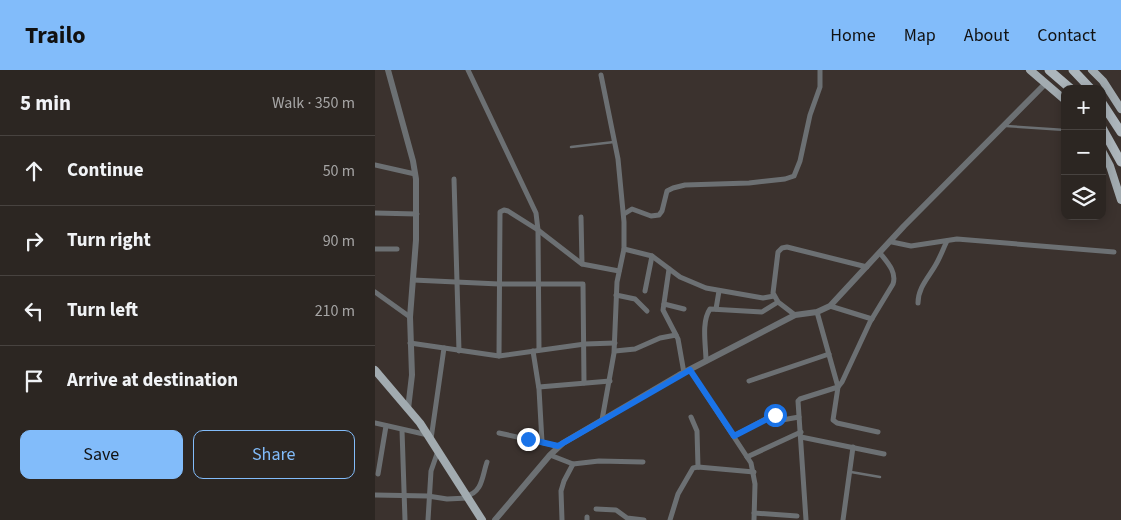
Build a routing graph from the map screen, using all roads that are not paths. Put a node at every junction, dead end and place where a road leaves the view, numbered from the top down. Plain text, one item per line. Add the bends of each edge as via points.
1 (388, 70) edge
2 (468, 70) edge
3 (820, 70) edge
4 (1030, 70) edge
5 (1049, 70) edge
6 (1059, 70) edge
7 (1073, 70) edge
8 (1092, 70) edge
9 (1104, 70) edge
10 (601, 75) dead end
11 (1103, 81) junction
12 (1046, 83) junction
13 (1066, 85) edge
14 (1087, 85) edge
15 (1061, 96) edge
16 (1106, 109) edge
17 (1121, 109) edge
18 (1004, 126) junction
19 (1061, 130) edge
20 (1103, 130) edge
21 (1121, 132) edge
22 (614, 142) junction
23 (571, 147) dead end
24 (1106, 158) edge
25 (1121, 162) edge
26 (375, 165) edge
27 (415, 174) junction
28 (454, 179) dead end
29 (1121, 200) edge
30 (375, 213) edge
31 (417, 214) junction
32 (624, 214) junction
33 (581, 216) dead end
34 (538, 230) junction
35 (947, 240) junction
36 (891, 242) junction
37 (375, 249) edge
38 (397, 249) dead end
39 (624, 250) junction
40 (1114, 252) dead end
41 (880, 253) junction
42 (651, 256) junction
43 (582, 264) junction
44 (867, 267) junction
45 (669, 269) junction
46 (619, 271) junction
47 (413, 280) junction
48 (458, 283) junction
49 (499, 284) junction
50 (538, 284) junction
51 (719, 290) junction
52 (645, 291) dead end
53 (375, 292) edge
54 (617, 295) junction
55 (774, 296) junction
56 (778, 302) junction
57 (918, 303) dead end
58 (664, 304) junction
59 (830, 306) junction
60 (684, 309) dead end
61 (716, 309) junction
62 (647, 311) dead end
63 (817, 312) junction
64 (795, 315) junction
65 (410, 317) junction
66 (872, 319) junction
67 (676, 335) junction
68 (410, 343) junction
69 (615, 343) junction
70 (585, 344) junction
71 (444, 348) junction
72 (536, 350) junction
73 (459, 351) junction
74 (615, 351) junction
75 (829, 354) junction
76 (499, 356) junction
77 (706, 361) junction
78 (375, 370) edge
79 (687, 371) junction
80 (610, 381) junction
81 (749, 381) dead end
82 (585, 383) junction
83 (539, 387) junction
84 (838, 387) junction
85 (408, 409) junction
86 (691, 417) dead end
87 (799, 417) junction
88 (602, 420) junction
89 (375, 423) edge
90 (386, 426) junction
91 (403, 430) junction
92 (878, 432) dead end
93 (499, 433) dead end
94 (799, 434) junction
95 (734, 436) junction
96 (429, 438) junction
97 (542, 442) junction
98 (558, 446) junction
99 (853, 447) junction
100 (438, 451) junction
101 (375, 453) edge
102 (382, 453) junction
103 (884, 454) dead end
104 (550, 455) junction
105 (747, 457) junction
106 (487, 462) dead end
107 (643, 462) dead end
108 (573, 464) junction
109 (698, 467) junction
110 (753, 472) junction
111 (849, 472) junction
112 (378, 474) dead end
113 (880, 477) dead end
114 (375, 495) edge
115 (405, 496) junction
116 (430, 496) junction
117 (467, 497) junction
118 (596, 509) dead end
119 (754, 513) junction
120 (797, 516) dead end
121 (405, 520) edge
122 (427, 520) edge
123 (482, 520) edge
124 (495, 520) edge
125 (562, 520) edge
126 (644, 520) edge
127 (670, 520) edge
128 (753, 520) edge
129 (807, 520) edge
130 (843, 520) edge

1 - 27 street
2 - 34 street via 531,202
3 - 32 street via 821,82 795,176 785,180 679,186 667,191 659,215 651,216 632,209
4 - 12 main road
5 - 13 highway, bridge
6 - 12 main road
7 - 14 highway
8 - 11 main road
9 - 11 main road
10 - 22 street
11 - 17 main road
12 - 15 main road
12 - 18 street
16 - 21 highway
18 - 19 lane
18 - 36 street
20 - 25 highway
22 - 23 lane
22 - 32 street
24 - 29 main road
26 - 27 street
27 - 31 street
28 - 48 street
30 - 31 street
31 - 47 street
32 - 39 street
33 - 43 street
34 - 43 street
34 - 49 street via 508,211 500,212
34 - 50 street
35 - 36 street via 911,246
35 - 40 street
35 - 57 street via 919,294
36 - 41 street
37 - 38 street
39 - 42 street
39 - 46 street
41 - 44 street
41 - 66 street via 895,280
42 - 45 street
42 - 52 street
43 - 46 street
44 - 55 street via 782,248 778,252
44 - 59 street
45 - 51 street via 692,284
45 - 58 street
46 - 54 street
47 - 48 street
47 - 65 street
48 - 49 street
48 - 73 street
49 - 50 street
49 - 76 street
50 - 70 street via 583,284
50 - 72 street
51 - 55 street via 763,298
51 - 61 street
53 - 65 street
54 - 62 street via 635,299
54 - 69 street
55 - 56 street
56 - 61 street via 762,312
56 - 64 street
58 - 60 street
58 - 67 street via 664,314
59 - 63 street
59 - 66 street
61 - 77 street via 710,309 707,314
63 - 64 street
63 - 75 street
64 - 77 street
65 - 68 street
66 - 84 street
67 - 74 street
67 - 79 street
68 - 71 street
68 - 85 street via 412,375
69 - 70 street
69 - 74 street
70 - 72 street
70 - 82 street
71 - 73 street
71 - 96 street
72 - 76 street
72 - 83 street
73 - 76 street
74 - 80 street
75 - 81 street
75 - 84 street
77 - 79 street
78 - 85 main road
79 - 88 street
79 - 95 street
80 - 82 street
80 - 88 street
82 - 83 street
83 - 97 street
84 - 87 street via 799,400
84 - 92 street via 834,421
85 - 96 main road
86 - 109 street via 697,431
87 - 94 street
87 - 95 street via 782,420 773,415
88 - 98 street
89 - 90 street
90 - 91 street
90 - 102 street
91 - 96 street
91 - 115 street
93 - 97 street
94 - 99 street
94 - 105 street
94 - 129 street
95 - 105 street
96 - 100 main road
97 - 98 street
98 - 104 street
99 - 103 street
99 - 111 street
100 - 116 street via 431,471
100 - 117 main road
101 - 102 street
102 - 112 street
104 - 108 street
104 - 124 street
105 - 110 street
106 - 117 street via 479,490
107 - 108 street
108 - 125 street via 561,491
109 - 110 street
109 - 127 street via 691,470
110 - 119 street
111 - 113 lane
111 - 130 street
114 - 115 street
115 - 116 street
115 - 121 street
116 - 117 street via 442,499
116 - 122 street
117 - 123 main road
118 - 126 street via 617,510 627,518
119 - 120 street
119 - 128 street

